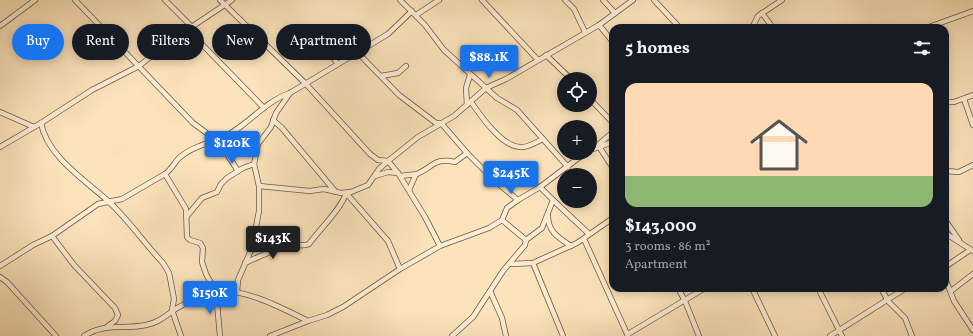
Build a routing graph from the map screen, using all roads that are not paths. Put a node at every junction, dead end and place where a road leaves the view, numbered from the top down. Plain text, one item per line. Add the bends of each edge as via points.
1 (35, 0) edge
2 (75, 0) edge
3 (165, 0) edge
4 (220, 0) edge
5 (232, 0) edge
6 (400, 0) edge
7 (439, 0) edge
8 (482, 0) edge
9 (565, 0) edge
10 (603, 0) edge
11 (633, 0) edge
12 (654, 0) edge
13 (782, 0) edge
14 (225, 4) junction
15 (973, 11) edge
16 (414, 13) junction
17 (615, 13) junction
18 (762, 13) junction
19 (186, 24) edge
20 (195, 24) edge
21 (676, 24) edge
22 (754, 24) edge
23 (770, 24) edge
24 (937, 24) edge
25 (599, 25) junction
26 (0, 26) edge
27 (585, 32) junction
28 (607, 35) joint
29 (609, 37) edge
30 (204, 44) edge
31 (371, 45) edge
32 (546, 55) junction
33 (147, 60) edge
34 (335, 60) edge
35 (343, 60) edge
36 (365, 60) edge
37 (538, 60) junction
38 (337, 63) junction
39 (139, 66) junction
40 (406, 66) dead end
41 (564, 72) edge
42 (470, 74) junction
43 (382, 76) junction
44 (306, 84) junction
45 (486, 88) junction
46 (290, 93) junction
47 (973, 95) edge
48 (964, 99) junction
49 (949, 102) edge
50 (469, 103) junction
51 (597, 106) edge
52 (264, 108) junction
53 (0, 112) edge
54 (609, 119) edge
55 (273, 120) junction
56 (41, 123) junction
57 (441, 123) junction
58 (973, 125) edge
59 (34, 127) junction
60 (609, 135) edge
61 (543, 139) junction
62 (217, 140) junction
63 (609, 143) edge
64 (598, 145) junction
65 (0, 147) edge
66 (467, 154) junction
67 (378, 160) junction
68 (576, 160) edge
69 (388, 161) junction
70 (609, 162) edge
71 (254, 164) junction
72 (973, 165) edge
73 (568, 167) junction
74 (379, 170) junction
75 (238, 171) junction
76 (949, 171) edge
77 (165, 174) junction
78 (399, 174) junction
79 (416, 174) junction
80 (374, 176) junction
81 (259, 186) junction
82 (540, 187) junction
83 (334, 190) junction
84 (409, 190) junction
85 (346, 193) junction
86 (518, 200) junction
87 (553, 200) junction
88 (108, 202) junction
89 (548, 214) junction
90 (187, 216) junction
91 (502, 220) junction
92 (609, 221) edge
93 (949, 226) edge
94 (549, 227) junction
95 (542, 228) junction
96 (589, 234) junction
97 (52, 236) junction
98 (949, 236) edge
99 (584, 239) junction
100 (526, 240) junction
101 (962, 244) junction
102 (440, 246) junction
103 (571, 246) junction
104 (972, 250) edge
105 (245, 263) junction
106 (511, 264) junction
107 (534, 264) junction
108 (949, 264) edge
109 (0, 266) edge
110 (400, 269) junction
111 (973, 274) edge
112 (0, 276) edge
113 (949, 287) edge
114 (490, 291) junction
115 (951, 291) junction
116 (216, 292) junction
117 (237, 292) junction
118 (680, 292) edge
119 (699, 292) edge
120 (754, 292) edge
121 (820, 292) edge
122 (883, 292) edge
123 (900, 292) edge
124 (685, 301) junction
125 (888, 301) junction
126 (172, 310) junction
127 (308, 321) junction
128 (108, 326) junction
129 (973, 330) edge
130 (838, 331) junction
131 (455, 335) edge
132 (628, 335) edge
133 (56, 336) edge
134 (84, 336) edge
135 (181, 336) edge
136 (220, 336) edge
137 (270, 336) edge
138 (506, 336) edge
139 (563, 336) edge
140 (699, 336) edge
141 (775, 336) edge
142 (830, 336) edge
143 (842, 336) edge
144 (912, 336) edge

1 - 26 street
2 - 39 street
3 - 19 street
4 - 14 street
5 - 14 street
6 - 16 street
7 - 16 street
8 - 37 street
9 - 27 street via 574,9
10 - 17 street
11 - 17 street
12 - 21 street
13 - 18 street
14 - 20 street
14 - 44 street
15 - 24 street
16 - 31 street
16 - 42 street via 444,50
17 - 25 street
18 - 22 street
18 - 23 street
25 - 27 street
25 - 28 street
27 - 32 street
28 - 29 street
30 - 52 street
32 - 37 street
32 - 41 street
33 - 39 street
34 - 38 street
35 - 38 street
36 - 43 street
37 - 45 street
38 - 44 street
39 - 56 street via 88,92
39 - 62 street via 193,123
40 - 43 street via 398,73
42 - 45 street
42 - 50 street via 466,88
43 - 57 street via 408,102 436,123
44 - 46 street
44 - 67 street
45 - 50 street
45 - 61 street via 517,110
46 - 52 street via 277,98
46 - 55 street
47 - 48 street
48 - 49 street
48 - 58 street
50 - 57 street
50 - 61 street via 489,126 512,145 526,147
51 - 54 street
52 - 62 street
53 - 59 street
55 - 71 street via 258,144
55 - 83 street
56 - 59 street
56 - 88 street via 43,134 66,164
57 - 66 street
57 - 69 street via 418,137
59 - 65 street
60 - 64 street
61 - 73 street
62 - 75 street
62 - 77 street via 205,143 180,157
63 - 64 street
64 - 70 street
66 - 79 street via 455,162 436,161
66 - 86 street
67 - 69 street
67 - 74 street
68 - 73 street
69 - 74 street
69 - 78 street
71 - 75 street
71 - 81 street
72 - 76 street via 959,172
73 - 82 street
74 - 80 street
75 - 90 street via 224,181 217,192 202,198
77 - 88 street via 122,199
77 - 90 street via 186,209
78 - 79 street
78 - 80 street via 388,172
78 - 84 street
79 - 84 street
80 - 85 street via 368,185
81 - 83 street via 310,191
81 - 105 street via 259,211 252,248
82 - 86 street
82 - 87 street
83 - 85 street
84 - 102 street
85 - 105 street via 345,199 309,244 292,245
85 - 110 street via 388,241
86 - 91 street via 507,208
87 - 89 street
87 - 96 street
88 - 97 street via 98,204
88 - 126 street via 169,273 174,299
89 - 94 street
89 - 95 street
90 - 116 street via 187,238 200,243 203,248 202,262
91 - 100 street
91 - 102 street via 489,228
92 - 96 street
93 - 101 street
94 - 95 street
94 - 103 street
95 - 100 street
96 - 99 street
97 - 109 street
97 - 128 street via 74,265 115,308 118,315
98 - 101 street
99 - 103 street
99 - 132 street
100 - 106 street
101 - 104 street
102 - 110 street
103 - 107 street
104 - 108 street
105 - 117 street via 238,280
106 - 107 street
106 - 114 street via 503,271
107 - 139 street
110 - 127 street via 343,307
111 - 115 street
112 - 133 street
113 - 115 street
114 - 131 street via 473,317
114 - 138 street via 502,318
115 - 129 street via 954,301
116 - 117 street
116 - 126 street
116 - 136 street
117 - 127 street via 285,309
118 - 124 street
119 - 124 street
120 - 141 street
121 - 130 street
122 - 125 street
123 - 125 street
124 - 132 street
124 - 140 street
125 - 130 street
125 - 144 street via 905,318
126 - 128 street via 168,316 147,325
126 - 135 street
127 - 137 street
128 - 134 street
130 - 142 street
130 - 143 street

